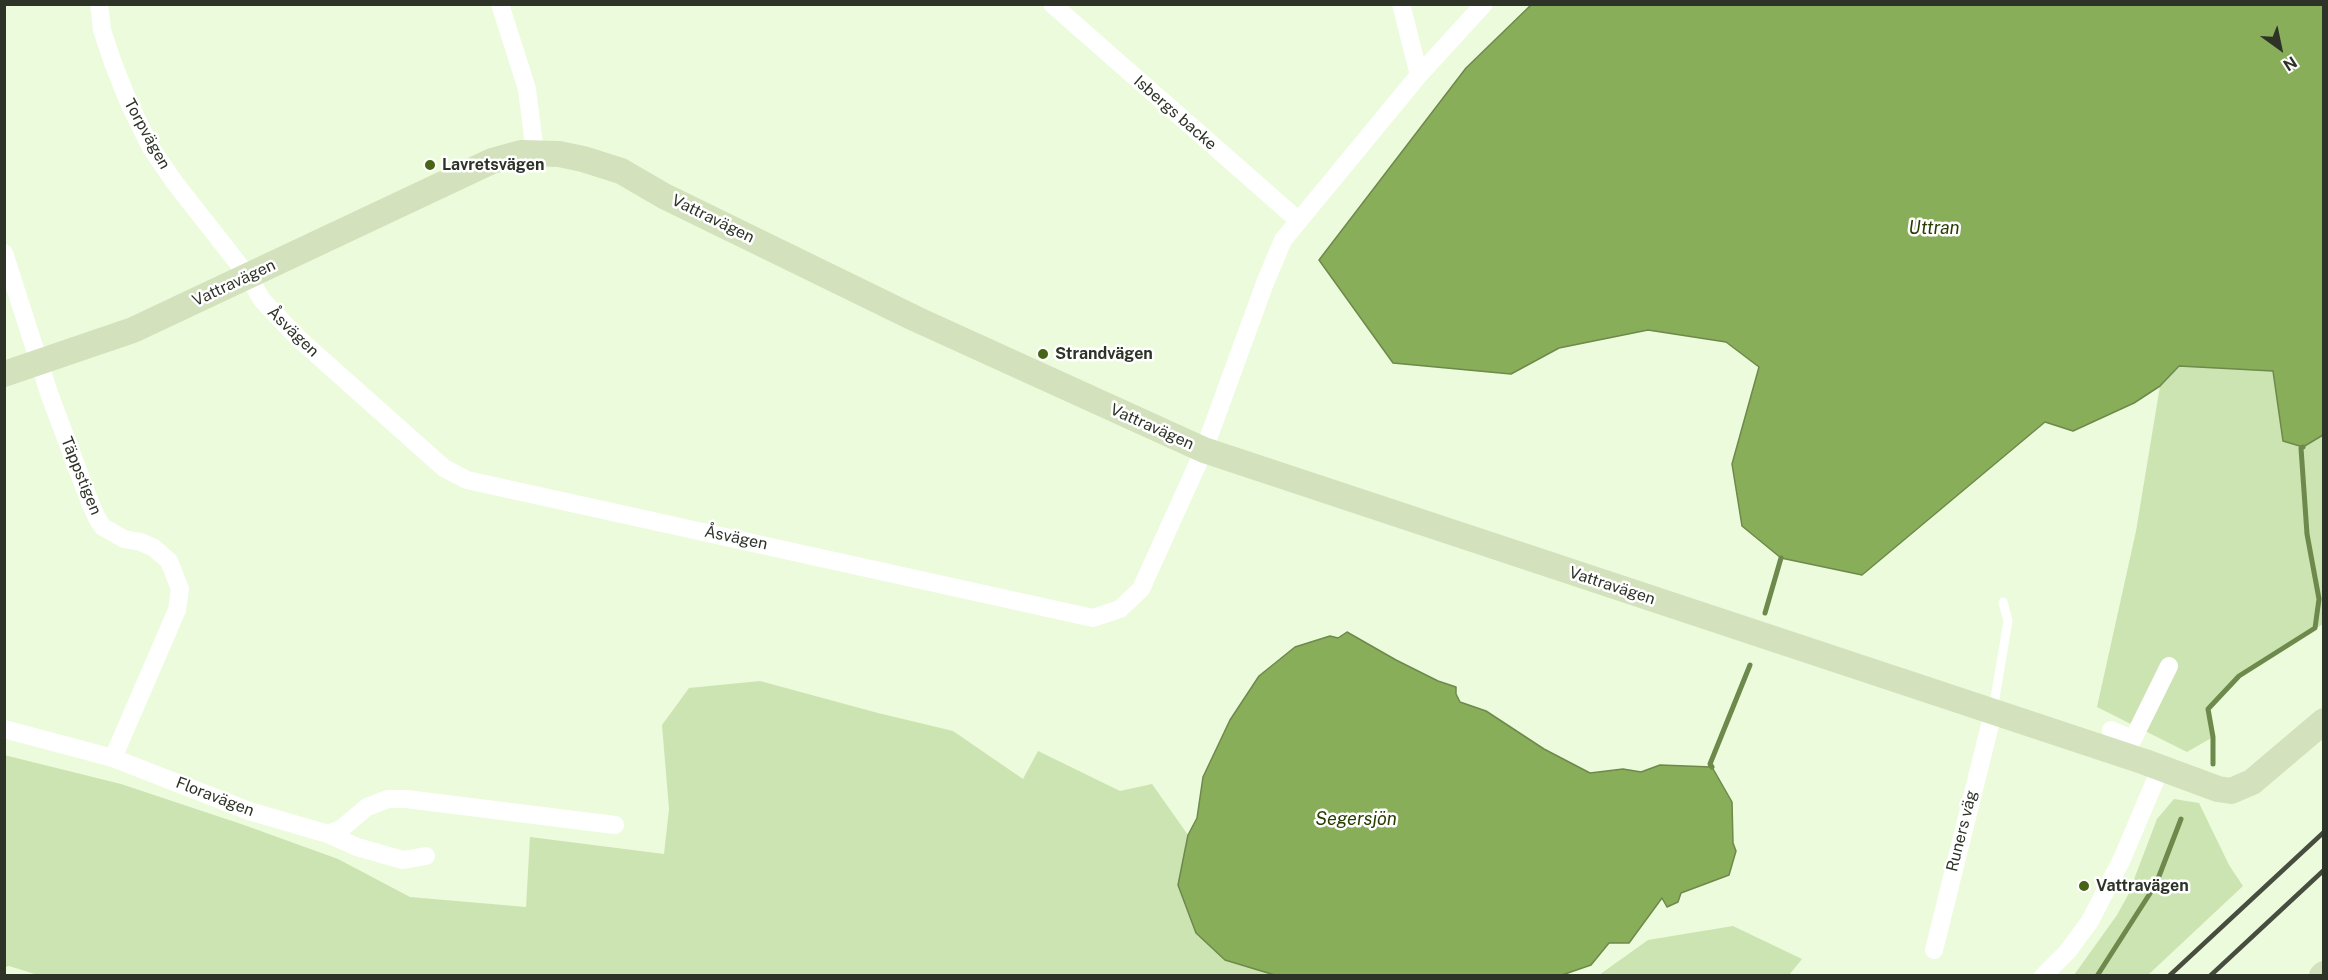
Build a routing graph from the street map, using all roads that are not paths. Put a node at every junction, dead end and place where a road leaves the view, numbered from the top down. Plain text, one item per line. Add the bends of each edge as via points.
1 (99, 4) edge
2 (500, 4) edge
3 (1052, 4) edge
4 (1401, 4) edge
5 (1484, 4) edge
6 (1419, 75) junction
7 (535, 153) junction
8 (1299, 221) junction
9 (4, 253) edge
10 (248, 276) junction
11 (40, 364) junction
12 (4, 374) edge
13 (1204, 450) junction
14 (2003, 602) dead end
15 (2169, 666) dead end
16 (1993, 712) junction
17 (2324, 721) edge
18 (4, 729) edge
19 (2122, 741) junction
20 (113, 758) junction
21 (2161, 767) junction
22 (615, 825) dead end
23 (328, 834) junction
24 (426, 856) dead end
25 (1934, 950) dead end
26 (2043, 975) edge

1 - 10 street, Torpvägen via 112,63 151,148
2 - 7 street via 527,89
3 - 8 street, Isbergs backe
4 - 6 street
5 - 6 street
6 - 8 street
7 - 10 street, Vattravägen via 492,161
7 - 13 street, Vattravägen via 583,159 621,171 664,196 916,318
8 - 13 street via 1283,240
9 - 11 street, Täppstigen
10 - 11 street, Vattravägen via 134,330
10 - 13 street, Åsvägen via 269,310 299,339 444,468 468,480 1093,618 1120,609 1141,589
11 - 12 street, Vattravägen
11 - 20 street, Täppstigen via 98,520 124,539 154,548 169,561 180,589 177,610
13 - 16 street, Vattravägen
14 - 16 lane via 2008,621
15 - 19 street
16 - 19 street, Vattravägen
16 - 25 street, Runers väg
17 - 21 street, Vattravägen via 2252,782 2231,791
18 - 20 street, Floravägen
19 - 21 street, Vattravägen
20 - 23 street, Floravägen via 249,811
21 - 26 street via 2090,921 2068,951
22 - 23 street via 388,799 367,807 341,829
23 - 24 street, Floravägen via 403,860

